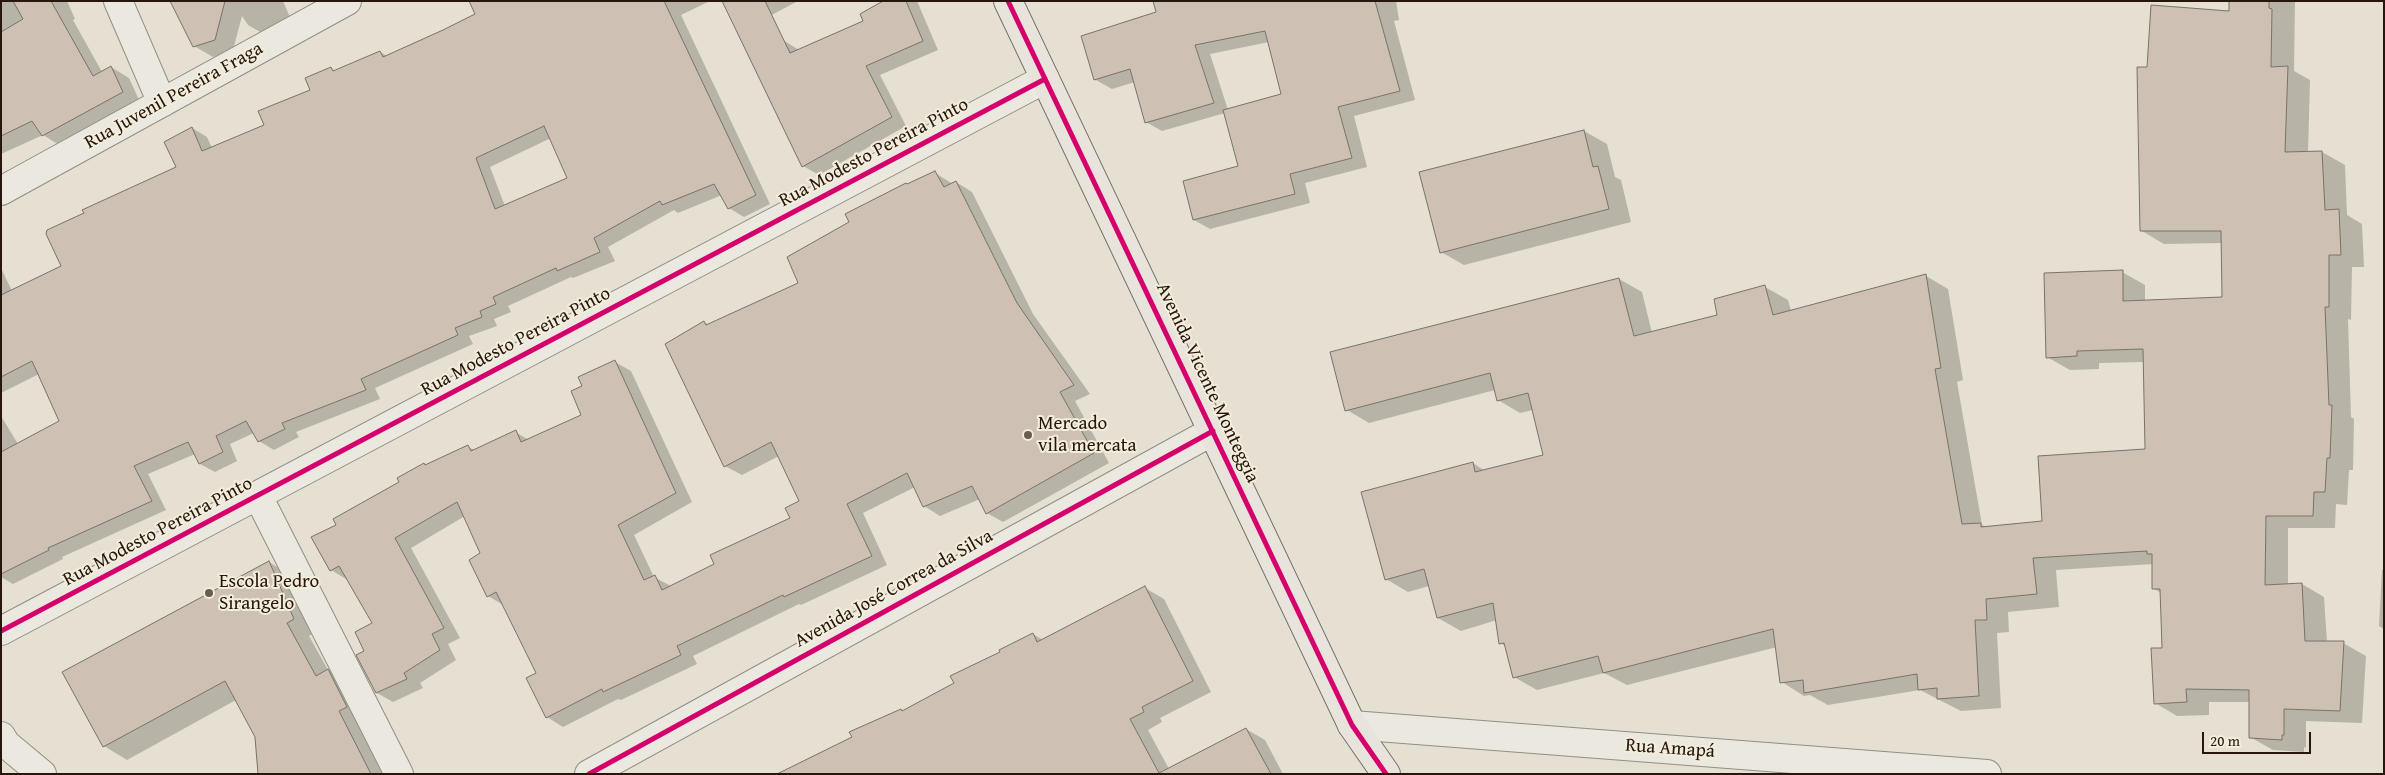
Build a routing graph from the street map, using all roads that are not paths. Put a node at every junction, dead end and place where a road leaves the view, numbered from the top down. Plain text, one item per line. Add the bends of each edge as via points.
1 (118, 1) edge
2 (347, 1) edge
3 (1008, 1) edge
4 (1045, 79) junction
5 (162, 103) junction
6 (1, 191) edge
7 (1213, 431) junction
8 (258, 496) junction
9 (1, 631) edge
10 (1352, 725) junction
11 (4, 740) edge
12 (16, 774) edge
13 (42, 774) edge
14 (399, 774) edge
15 (589, 774) edge
16 (1386, 774) edge
17 (1987, 774) edge

1 - 5 street
2 - 5 street, Rua Juvenil Pereira Fraga
3 - 4 main road, Avenida Vicente Monteggia
4 - 7 main road, Avenida Vicente Monteggia
4 - 8 street, Rua Modesto Pereira Pinto
5 - 6 street, Rua Juvenil Pereira Fraga
7 - 10 main road, Avenida Vicente Monteggia
7 - 15 street, Avenida José Correa da Silva
8 - 9 street, Rua Modesto Pereira Pinto
8 - 14 street
10 - 16 main road, Avenida Vicente Monteggia
10 - 17 street, Rua Amapá
11 - 12 street
11 - 13 street

